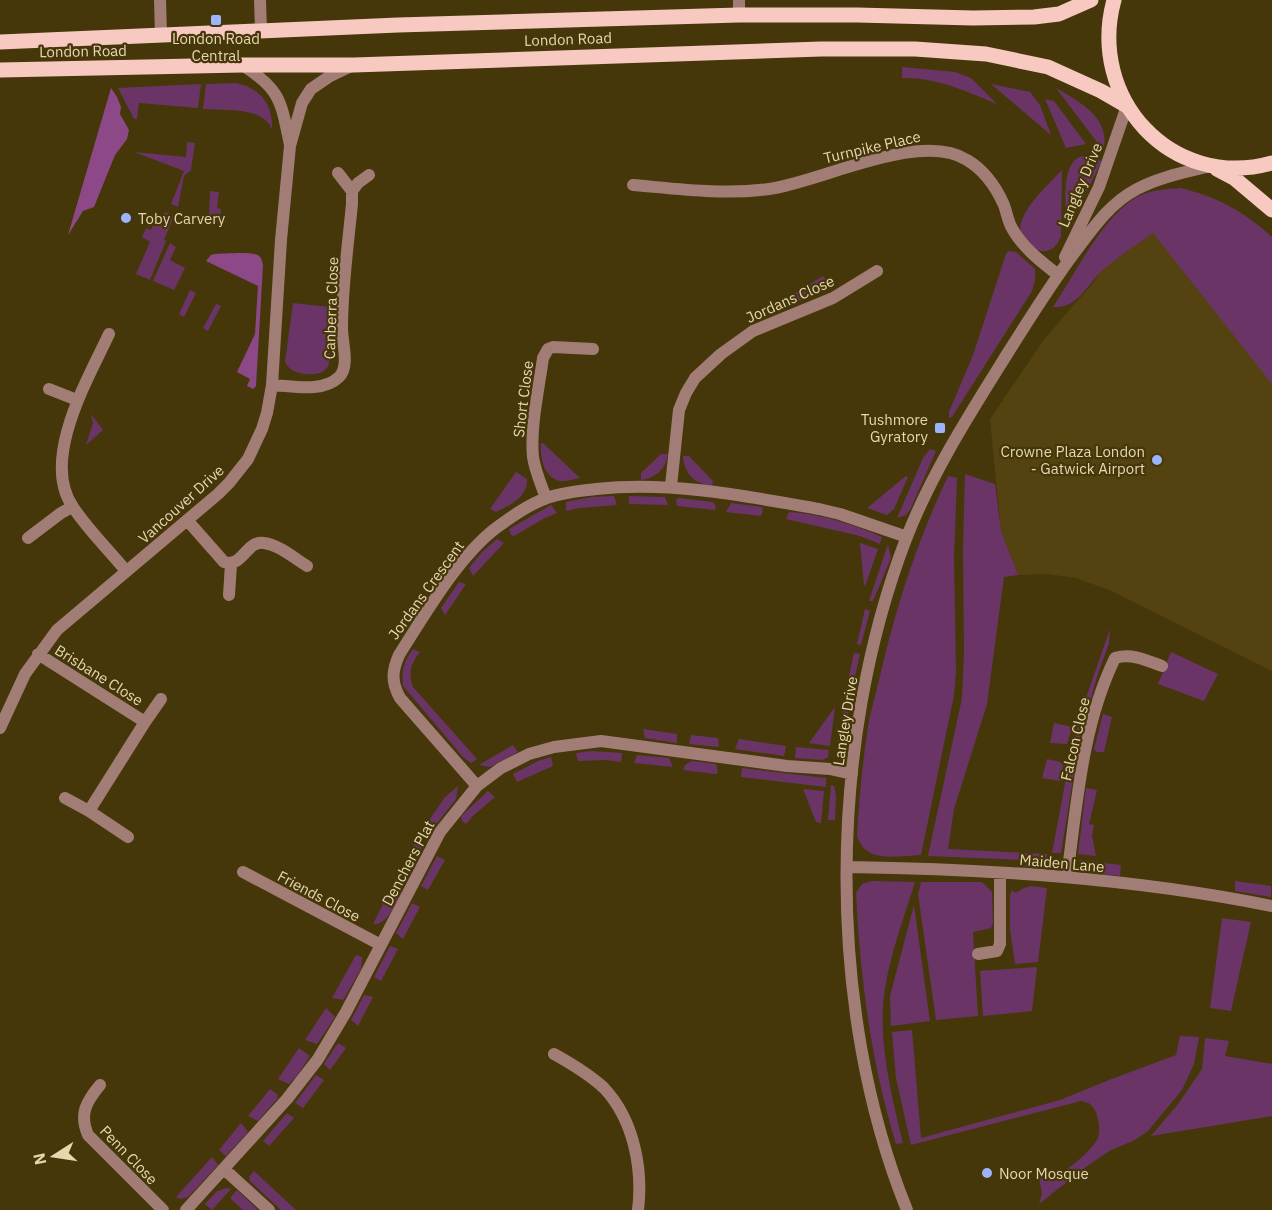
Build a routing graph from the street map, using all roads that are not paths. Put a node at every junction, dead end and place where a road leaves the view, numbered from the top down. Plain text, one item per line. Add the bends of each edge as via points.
1 (160, 0) edge
2 (260, 0) edge
3 (1091, 0) edge
4 (1114, 0) edge
5 (739, 8) edge
6 (261, 30) junction
7 (161, 34) junction
8 (0, 42) edge
9 (242, 65) junction
10 (354, 65) junction
11 (0, 70) edge
12 (1127, 106) junction
13 (290, 146) junction
14 (1272, 164) edge
15 (1212, 166) junction
16 (338, 173) dead end
17 (369, 175) dead end
18 (633, 185) dead end
19 (352, 190) junction
20 (1272, 210) edge
21 (877, 271) dead end
22 (1058, 275) junction
23 (109, 334) dead end
24 (593, 349) dead end
25 (272, 385) junction
26 (49, 389) dead end
27 (77, 400) junction
28 (671, 486) junction
29 (546, 498) junction
30 (72, 507) junction
31 (187, 520) junction
32 (907, 537) junction
33 (28, 538) dead end
34 (231, 564) junction
35 (307, 566) dead end
36 (126, 571) junction
37 (229, 595) dead end
38 (38, 654) junction
39 (1162, 666) dead end
40 (161, 699) dead end
41 (145, 722) junction
42 (0, 728) edge
43 (852, 774) junction
44 (477, 786) junction
45 (65, 798) dead end
46 (89, 812) junction
47 (128, 837) dead end
48 (848, 867) junction
49 (243, 872) dead end
50 (1000, 873) junction
51 (1067, 877) junction
52 (1272, 906) edge
53 (381, 945) junction
54 (978, 954) dead end
55 (554, 1054) dead end
56 (100, 1085) dead end
57 (224, 1169) junction
58 (163, 1210) edge
59 (186, 1210) edge
60 (268, 1210) edge
61 (638, 1210) edge
62 (907, 1210) edge

1 - 7 street
2 - 6 street
3 - 5 main road, London Road via 1059,14 1034,17 857,15
4 - 12 main road via 1108,33 1110,63
5 - 6 main road, London Road
6 - 7 main road, London Road
7 - 8 main road, London Road
9 - 10 main road, London Road
9 - 11 main road, London Road
9 - 13 street, Vancouver Drive via 269,84 280,101
10 - 12 main road, London Road via 873,48 950,51 1013,58 1048,67
10 - 13 street, Vancouver Drive via 311,88 302,103
12 - 15 main road via 1162,144 1190,160
12 - 22 street, Langley Drive via 1099,186
13 - 25 street, Vancouver Drive
14 - 15 main road
15 - 20 main road via 1234,178
15 - 22 street, Langley Drive via 1133,191 1099,220
16 - 19 street
17 - 19 street
18 - 22 street, Turnpike Place via 745,191 783,186 912,152 949,152 967,159 984,174 996,188 1012,229 1026,248
19 - 25 street, Canberra Close via 342,327 345,364 341,375 330,384 315,387
21 - 28 street, Jordans Close via 833,298 753,331 695,378 679,410
22 - 32 street, Langley Drive via 942,460
23 - 27 street
24 - 29 street, Short Close via 553,347 543,358 533,455
25 - 31 street, Vancouver Drive via 262,429 248,459 229,483
26 - 27 street
27 - 30 street via 62,461 66,494
28 - 29 street, Jordans Crescent via 621,486
28 - 32 street, Jordans Crescent via 819,509
29 - 44 street, Jordans Crescent via 495,529 460,564 408,639 394,667 395,688 400,698
30 - 33 street
30 - 36 street
31 - 34 street via 219,558
31 - 36 street, Vancouver Drive
32 - 43 street, Langley Drive via 863,692
34 - 35 street via 261,543 274,546
34 - 37 street
36 - 38 street, Vancouver Drive via 57,630
38 - 41 street, Brisbane Close
38 - 42 street, Vancouver Drive
39 - 51 street, Falcon Close via 1125,655 1116,658 1111,668 1084,759
40 - 41 street, Brisbane Close
41 - 46 street, Brisbane Close
43 - 44 street, Denchers Plat via 601,741 529,754
43 - 48 street, Langley Drive
44 - 53 street, Denchers Plat via 440,832
45 - 46 street
46 - 47 street
48 - 50 street, Maiden Lane
48 - 62 street, Langley Drive via 851,970 859,1030 874,1108
49 - 53 street, Friends Close
50 - 51 street, Maiden Lane
50 - 54 street via 1000,944 997,951
51 - 52 street, Maiden Lane via 1211,894
53 - 57 street, Denchers Plat via 308,1073
55 - 61 street via 594,1079 622,1115 638,1163
56 - 58 street, Penn Close via 83,1110 88,1135
57 - 59 street, Denchers Plat
57 - 60 street

